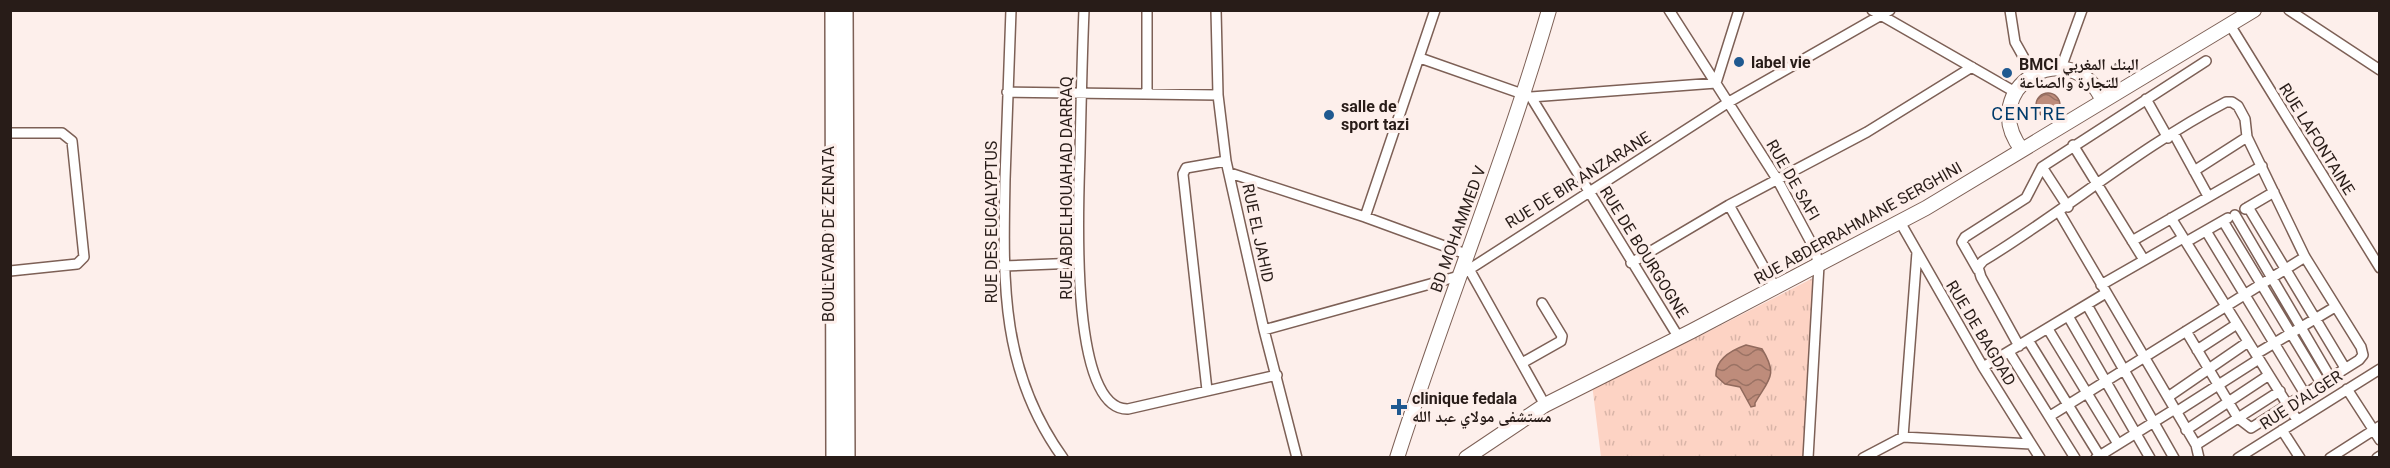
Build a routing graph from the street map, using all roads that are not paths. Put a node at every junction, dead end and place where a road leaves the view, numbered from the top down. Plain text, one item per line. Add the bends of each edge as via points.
1 (833, 10) edge
2 (845, 10) edge
3 (1011, 10) edge
4 (1084, 10) edge
5 (1147, 10) edge
6 (1216, 10) edge
7 (1435, 10) edge
8 (1548, 10) edge
9 (1669, 10) edge
10 (1739, 10) edge
11 (2010, 10) edge
12 (2082, 10) edge
13 (2253, 10) edge
14 (2289, 10) edge
15 (1881, 12) edge
16 (2230, 25) junction
17 (1420, 58) junction
18 (2206, 61) dead end
19 (1972, 67) junction
20 (2061, 68) junction
21 (2379, 69) edge
22 (2033, 74) junction
23 (1716, 83) junction
24 (1007, 92) junction
25 (2015, 92) junction
26 (1081, 93) junction
27 (1147, 93) junction
28 (1218, 95) junction
29 (1528, 96) junction
30 (2146, 99) junction
31 (2103, 101) junction
32 (1729, 102) junction
33 (10, 133) edge
34 (2171, 136) junction
35 (2247, 137) junction
36 (2073, 145) junction
37 (2022, 150) junction
38 (1226, 161) junction
39 (2262, 166) junction
40 (2042, 167) junction
41 (2194, 171) junction
42 (1230, 173) junction
43 (1777, 179) junction
44 (2097, 184) junction
45 (1589, 191) junction
46 (2274, 192) junction
47 (2208, 196) junction
48 (1729, 205) junction
49 (2248, 207) junction
50 (2063, 209) junction
51 (2235, 215) junction
52 (1365, 217) junction
53 (2171, 218) junction
54 (2223, 221) junction
55 (1900, 222) junction
56 (2206, 231) junction
57 (2185, 240) junction
58 (2132, 241) junction
59 (1917, 252) junction
60 (1466, 254) junction
61 (2305, 257) junction
62 (2144, 260) junction
63 (1078, 263) junction
64 (1631, 263) junction
65 (1819, 265) junction
66 (1003, 266) junction
67 (2379, 268) edge
68 (1978, 270) junction
69 (2286, 270) junction
70 (10, 271) edge
71 (1464, 273) junction
72 (2272, 280) junction
73 (2261, 286) junction
74 (1775, 287) junction
75 (2103, 289) junction
76 (2245, 295) junction
77 (1542, 303) dead end
78 (2087, 305) junction
79 (2226, 307) junction
80 (2335, 307) junction
81 (2068, 316) junction
82 (2316, 318) junction
83 (840, 322) junction
84 (2237, 324) junction
85 (2301, 328) junction
86 (2048, 329) junction
87 (1264, 330) junction
88 (2186, 331) junction
89 (2291, 334) junction
90 (1679, 338) junction
91 (2028, 340) junction
92 (2248, 342) junction
93 (2275, 344) junction
94 (2019, 346) junction
95 (2197, 350) junction
96 (2009, 351) junction
97 (2258, 356) junction
98 (2144, 357) junction
99 (1522, 363) junction
100 (1983, 367) junction
101 (2207, 368) junction
102 (2345, 368) junction
103 (2125, 369) junction
104 (2379, 369) edge
105 (1277, 375) junction
106 (2269, 375) junction
107 (2330, 377) junction
108 (2107, 380) junction
109 (2321, 383) junction
110 (2218, 384) junction
111 (2347, 389) junction
112 (1207, 390) junction
113 (2280, 391) junction
114 (2088, 393) junction
115 (2305, 394) junction
116 (2168, 397) junction
117 (2228, 401) junction
118 (1545, 405) junction
119 (2069, 405) junction
120 (2289, 405) junction
121 (2176, 410) junction
122 (2050, 416) junction
123 (2238, 418) junction
124 (2297, 420) junction
125 (2154, 421) junction
126 (2377, 428) edge
127 (2186, 430) junction
128 (2282, 430) junction
129 (2136, 433) junction
130 (1903, 437) junction
131 (2379, 440) edge
132 (2031, 444) junction
133 (2118, 444) junction
134 (2196, 445) junction
135 (2098, 456) edge
136 (834, 458) edge
137 (847, 458) edge
138 (1063, 458) edge
139 (1297, 458) edge
140 (1397, 458) edge
141 (1466, 458) edge
142 (1808, 458) edge
143 (1863, 458) edge
144 (2040, 458) edge
145 (2075, 458) edge
146 (2150, 458) edge
147 (2174, 458) edge
148 (2199, 458) edge
149 (2238, 458) edge
150 (2300, 458) edge
151 (2330, 458) edge

1 - 83 main road, BOULEVARD DE ZENATA
2 - 83 main road, BOULEVARD DE ZENATA
3 - 24 street, RUE DES EUCALYPTUS
4 - 26 street, RUE ABDELHOUAHAD DARRAQ
5 - 27 street
6 - 28 street, RUE EL JAHID
7 - 17 street
8 - 29 street, BD MOHAMMED V
9 - 23 street, RUE DE SAFI
10 - 23 street
11 - 22 street via 2015,42
12 - 20 street
13 - 16 street
14 - 21 street
15 - 19 street
15 - 32 street, RUE DE BIR ANZARANE
16 - 31 street
16 - 67 street, RUE LAFONTAINE
17 - 29 street
17 - 52 street
18 - 30 street
19 - 25 street
19 - 43 street via 1867,132
20 - 22 street
20 - 31 street via 2087,79
22 - 25 street
23 - 29 street
23 - 32 street, RUE DE SAFI
24 - 26 street
24 - 66 street, RUE DES EUCALYPTUS
25 - 37 street via 2008,118 2012,135
26 - 27 street
26 - 63 street, RUE ABDELHOUAHAD DARRAQ
27 - 28 street
28 - 38 street, RUE EL JAHID
29 - 45 street, RUE DE BOURGOGNE
29 - 60 street, BD MOHAMMED V
30 - 34 street
30 - 36 street
31 - 37 street, RUE ABDERRAHMANE SERGHINI
32 - 43 street, RUE DE SAFI
32 - 45 street, RUE DE BIR ANZARANE
33 - 70 street via 62,133 72,141 84,257 77,264
34 - 35 street via 2230,102 2242,111
34 - 41 street
34 - 44 street
35 - 39 street
35 - 41 street
36 - 40 street
36 - 44 street
37 - 55 street, RUE ABDERRAHMANE SERGHINI
38 - 42 street, RUE EL JAHID
38 - 112 street via 1192,165 1183,174
39 - 46 street
39 - 47 street
40 - 50 street
40 - 68 street via 2026,198 1962,240
41 - 47 street
42 - 52 street
42 - 87 street, RUE EL JAHID
43 - 48 street
43 - 65 street, RUE DE SAFI
44 - 50 street
44 - 58 street
45 - 64 street, RUE DE BOURGOGNE
45 - 71 street, RUE DE BIR ANZARANE
46 - 49 street
46 - 61 street
47 - 53 street
48 - 64 street
48 - 74 street
49 - 51 street
49 - 69 street
50 - 68 street via 1990,256
50 - 75 street
51 - 54 street
51 - 72 street
52 - 60 street
53 - 57 street
53 - 58 street
54 - 56 street
54 - 73 street
55 - 59 street, RUE DE BAGDAD
55 - 65 street, RUE ABDERRAHMANE SERGHINI
56 - 57 street
56 - 76 street
57 - 62 street
57 - 79 street
58 - 62 street
59 - 100 street, RUE DE BAGDAD
59 - 130 street
60 - 71 street, BD MOHAMMED V
61 - 69 street
61 - 80 street
62 - 75 street
63 - 66 street
63 - 112 street, RUE ABDELHOUAHAD DARRAQ via 1090,359 1108,401 1119,408 1137,408
64 - 90 street, RUE DE BOURGOGNE
65 - 74 street, RUE ABDERRAHMANE SERGHINI
65 - 142 street, RUE DE SAFI
66 - 138 street, RUE DES EUCALYPTUS via 1007,313 1022,382 1035,414
68 - 94 street
69 - 72 street
69 - 82 street
71 - 87 street, RUE DE BIR ANZARANE
71 - 99 street
71 - 140 street, BD MOHAMMED V
72 - 73 street
72 - 85 street
73 - 76 street
73 - 89 street
74 - 90 street, RUE ABDERRAHMANE SERGHINI
75 - 78 street
75 - 98 street
76 - 79 street
76 - 93 street
77 - 99 street via 1562,336 1561,341
78 - 81 street
78 - 103 street
79 - 84 street
79 - 88 street
80 - 82 street
80 - 102 street via 2362,351 2358,360
81 - 86 street
81 - 108 street
82 - 85 street
82 - 102 street
83 - 136 main road, BOULEVARD DE ZENATA
83 - 137 main road, BOULEVARD DE ZENATA
84 - 92 street
84 - 95 street
85 - 89 street
85 - 107 street
86 - 91 street
86 - 114 street
87 - 105 street, RUE EL JAHID
88 - 95 street
88 - 98 street
89 - 93 street
89 - 109 street
90 - 118 street, RUE ABDERRAHMANE SERGHINI
91 - 94 street
91 - 119 street
92 - 97 street
92 - 101 street
93 - 97 street
93 - 115 street
94 - 96 street
95 - 101 street
96 - 100 street
96 - 122 street
97 - 106 street
97 - 110 street
98 - 103 street
98 - 116 street
99 - 118 street
100 - 132 street, RUE DE BAGDAD
101 - 110 street
101 - 116 street
102 - 107 street
103 - 108 street
103 - 125 street
104 - 111 street, RUE D'ALGER
105 - 112 street, RUE ABDELHOUAHAD DARRAQ
105 - 139 street, RUE EL JAHID
106 - 113 street
106 - 117 street
107 - 109 street
108 - 114 street
108 - 129 street
109 - 115 street
110 - 117 street
110 - 121 street
111 - 124 street, RUE D'ALGER
111 - 126 street
113 - 120 street
113 - 123 street
114 - 119 street
114 - 133 street
115 - 120 street
116 - 121 street
117 - 123 street
117 - 127 street
118 - 141 street, RUE ABDERRAHMANE SERGHINI
119 - 122 street
119 - 135 street
120 - 123 street via 2253,428
120 - 124 street
121 - 125 street
121 - 127 street
122 - 145 street
123 - 134 street
124 - 128 street, RUE D'ALGER
125 - 129 street
125 - 147 street
126 - 131 street
126 - 151 street
127 - 134 street
128 - 149 street, RUE D'ALGER
128 - 150 street
129 - 133 street
129 - 146 street
130 - 132 street
130 - 143 street
132 - 144 street, RUE DE BAGDAD
133 - 135 street
134 - 148 street

